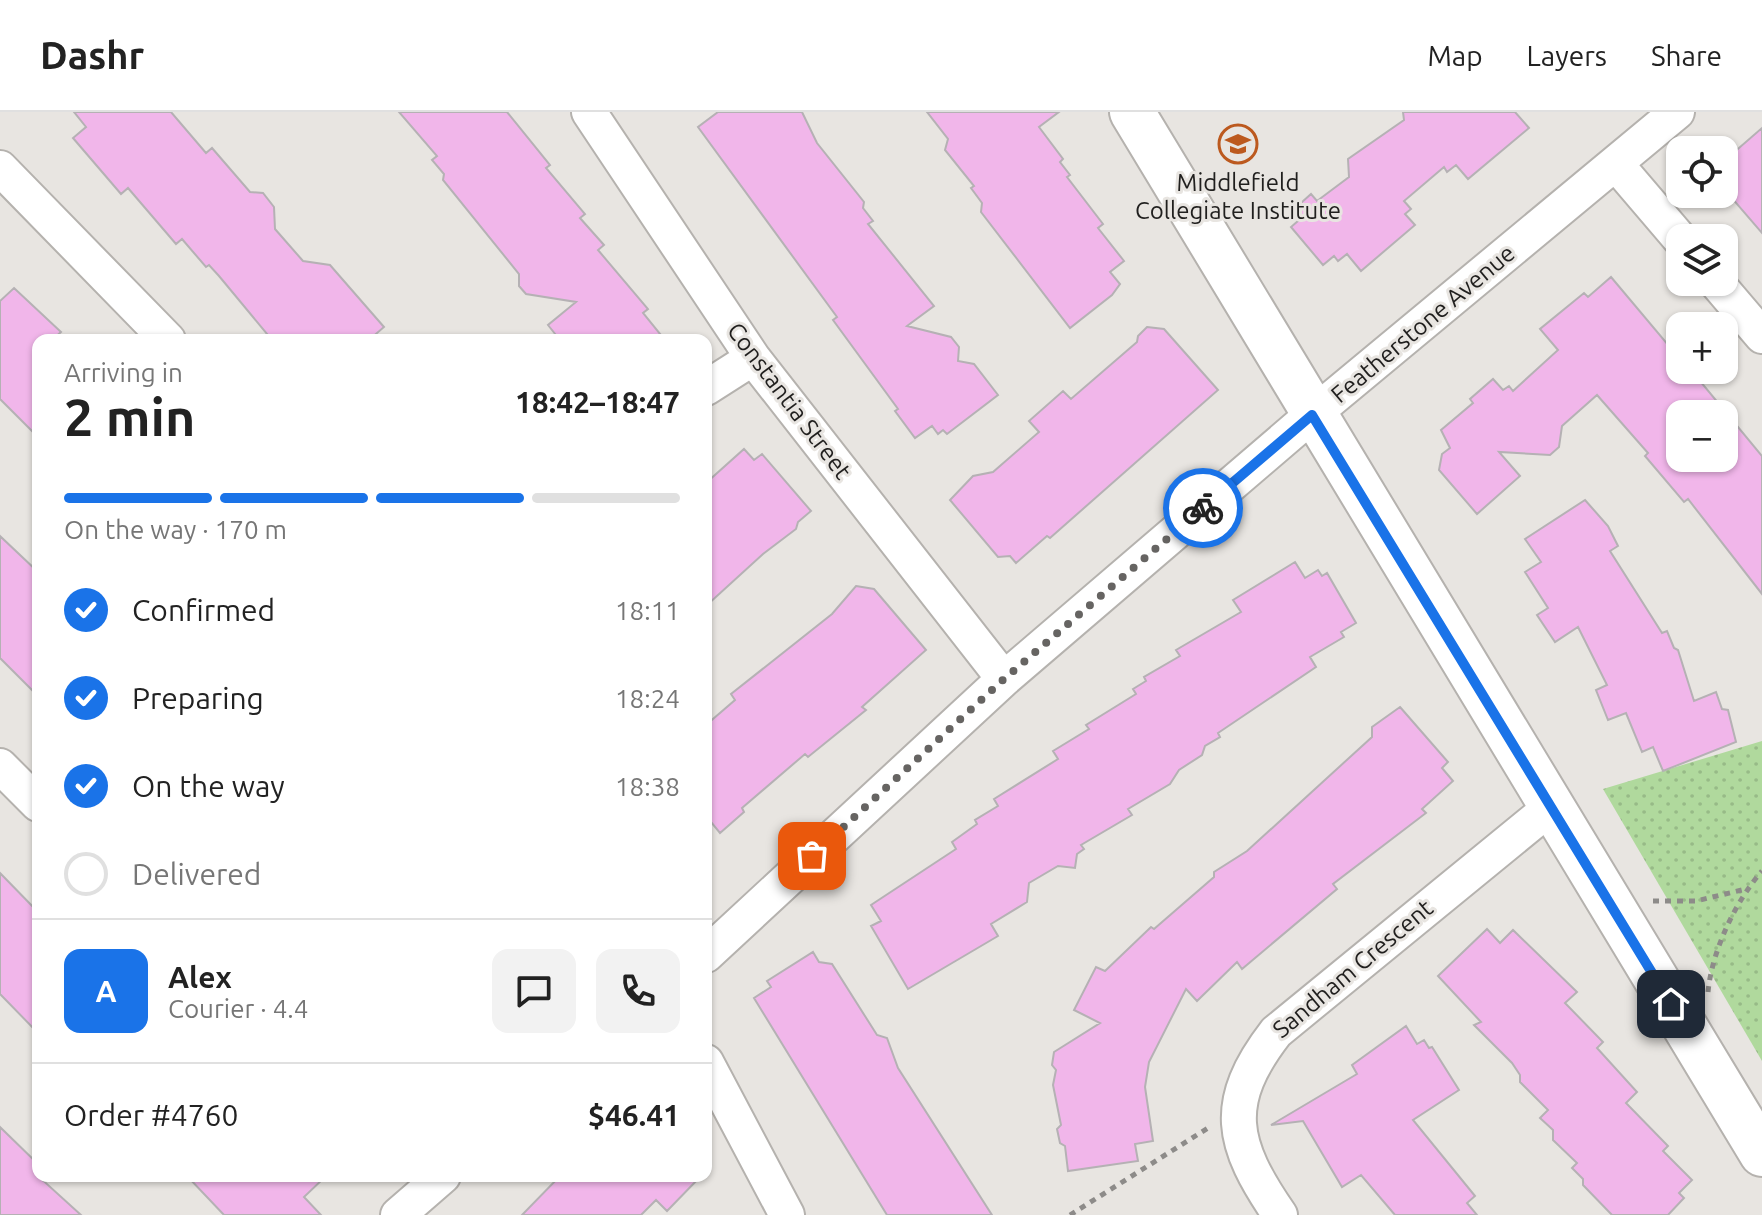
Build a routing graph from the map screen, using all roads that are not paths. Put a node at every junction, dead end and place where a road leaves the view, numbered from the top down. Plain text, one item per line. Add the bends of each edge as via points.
1 (589, 112) edge
2 (1132, 112) edge
3 (1677, 112) edge
4 (1616, 164) junction
5 (0, 168) edge
6 (1667, 224) edge
7 (1728, 296) edge
8 (162, 334) edge
9 (1762, 336) edge
10 (753, 358) junction
11 (712, 384) edge
12 (1312, 415) junction
13 (1004, 679) junction
14 (0, 766) edge
15 (32, 798) edge
16 (1551, 807) junction
17 (712, 949) edge
18 (712, 1073) edge
19 (1762, 1154) edge
20 (787, 1215) edge
21 (1280, 1215) edge

1 - 10 street, Constantia Street
2 - 12 street
3 - 4 street, Featherstone Avenue
4 - 6 street
4 - 12 street, Featherstone Avenue
5 - 8 street
7 - 9 street
10 - 11 street
10 - 13 street, Constantia Street
12 - 13 street, Featherstone Avenue
12 - 16 street
13 - 17 street, Featherstone Avenue
14 - 15 street
16 - 19 street
16 - 21 street, Sandham Crescent via 1276,1032 1245,1079 1238,1110 1240,1136 1254,1177
18 - 20 street

